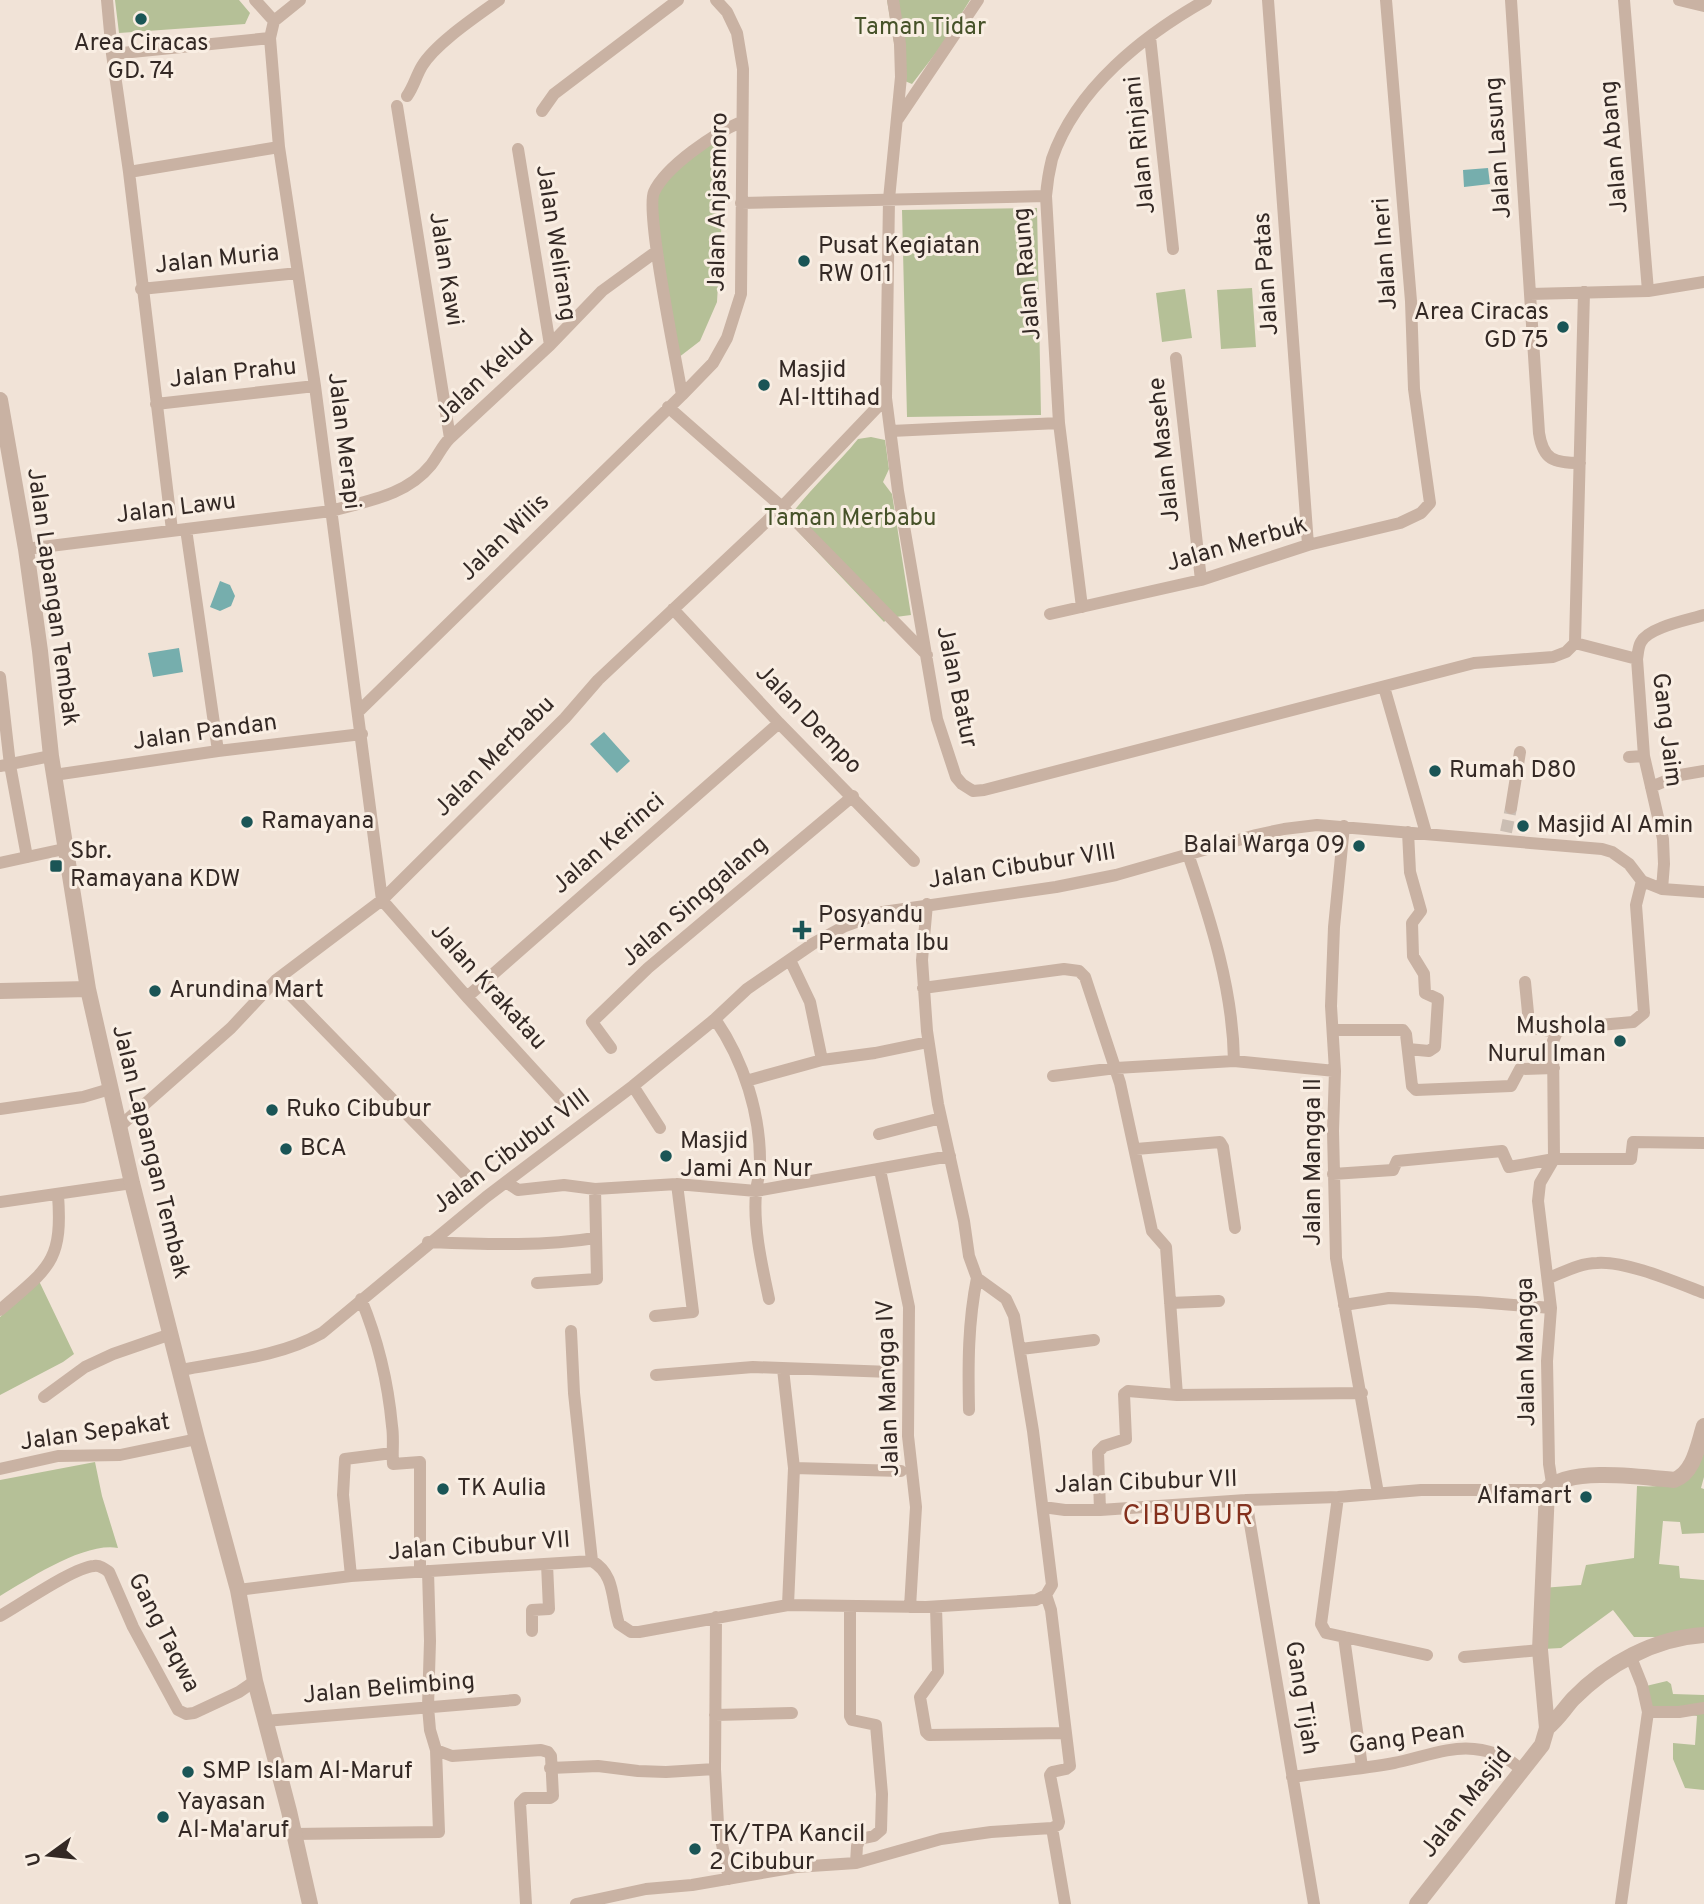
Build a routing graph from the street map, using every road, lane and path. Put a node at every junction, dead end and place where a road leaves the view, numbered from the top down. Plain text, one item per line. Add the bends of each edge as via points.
1 (107, 0) edge
2 (255, 0) edge
3 (300, 0) edge
4 (499, 0) edge
5 (678, 0) edge
6 (716, 0) edge
7 (893, 0) edge
8 (978, 0) edge
9 (1206, 0) edge
10 (1268, 0) edge
11 (1387, 0) edge
12 (1511, 0) edge
13 (1624, 0) edge
14 (1679, 0) edge
15 (1704, 6) edge
16 (274, 21) junction
17 (1150, 37) junction
18 (270, 38) junction
19 (112, 54) junction
20 (407, 96) dead end
21 (397, 106) dead end
22 (542, 111) dead end
23 (898, 120) junction
24 (741, 122) junction
25 (279, 147) junction
26 (518, 149) dead end
27 (129, 172) junction
28 (1046, 196) junction
29 (889, 199) junction
30 (741, 203) junction
31 (1173, 249) dead end
32 (657, 251) junction
33 (298, 273) junction
34 (1704, 282) edge
35 (141, 289) junction
36 (1648, 290) junction
37 (1584, 292) junction
38 (1530, 294) junction
39 (550, 345) junction
40 (1176, 358) dead end
41 (315, 386) junction
42 (682, 395) junction
43 (886, 398) junction
44 (0, 400) edge
45 (156, 404) junction
46 (668, 407) junction
47 (1059, 423) junction
48 (891, 431) junction
49 (450, 438) junction
50 (1580, 463) junction
51 (1430, 503) joint
52 (782, 507) junction
53 (331, 511) junction
54 (186, 529) junction
55 (172, 530) junction
56 (1308, 545) junction
57 (26, 549) junction
58 (1200, 580) junction
59 (1082, 607) junction
60 (673, 609) junction
61 (1050, 614) dead end
62 (1704, 615) edge
63 (1575, 643) junction
64 (927, 655) junction
65 (1637, 659) junction
66 (0, 677) edge
67 (1384, 687) junction
68 (358, 712) junction
69 (779, 723) junction
70 (362, 734) junction
71 (218, 751) junction
72 (1520, 752) dead end
73 (51, 756) junction
74 (1644, 756) junction
75 (1629, 757) dead end
76 (5, 766) edge
77 (1704, 771) edge
78 (54, 775) junction
79 (1651, 787) junction
80 (853, 796) junction
81 (1511, 807) tunnel mouth
82 (1344, 826) junction
83 (1408, 832) junction
84 (1426, 833) junction
85 (64, 849) junction
86 (1188, 854) junction
87 (27, 857) junction
88 (914, 860) dead end
89 (0, 863) edge
90 (1642, 881) junction
91 (1662, 889) junction
92 (1704, 892) edge
93 (382, 900) junction
94 (927, 904) junction
95 (790, 960) junction
96 (276, 980) junction
97 (1525, 982) dead end
98 (923, 988) junction
99 (88, 989) junction
100 (0, 991) edge
101 (467, 997) junction
102 (715, 1019) junction
103 (1332, 1030) junction
104 (1557, 1032) junction
105 (928, 1042) junction
106 (611, 1048) dead end
107 (1408, 1049) junction
108 (822, 1060) junction
109 (1234, 1061) junction
110 (1116, 1068) junction
111 (1555, 1068) junction
112 (1335, 1071) junction
113 (1054, 1076) dead end
114 (746, 1081) junction
115 (633, 1086) junction
116 (110, 1089) junction
117 (564, 1102) dead end
118 (0, 1108) edge
119 (941, 1118) junction
120 (119, 1127) junction
121 (660, 1128) dead end
122 (879, 1134) dead end
123 (1704, 1143) edge
124 (1136, 1149) junction
125 (950, 1156) junction
126 (1555, 1159) junction
127 (880, 1170) junction
128 (1333, 1174) junction
129 (472, 1181) dead end
130 (506, 1182) junction
131 (132, 1183) junction
132 (677, 1184) junction
133 (595, 1189) junction
134 (755, 1191) junction
135 (58, 1195) junction
136 (0, 1202) edge
137 (1235, 1228) dead end
138 (595, 1238) junction
139 (428, 1242) junction
140 (977, 1278) junction
141 (1549, 1278) junction
142 (537, 1283) dead end
143 (1704, 1293) edge
144 (361, 1299) junction
145 (769, 1299) dead end
146 (1219, 1301) dead end
147 (1170, 1303) junction
148 (1344, 1305) junction
149 (1551, 1308) junction
150 (0, 1310) edge
151 (655, 1316) dead end
152 (570, 1331) dead end
153 (171, 1334) junction
154 (1094, 1340) dead end
155 (1021, 1349) junction
156 (783, 1369) junction
157 (181, 1370) junction
158 (891, 1372) dead end
159 (656, 1375) dead end
160 (1362, 1393) junction
161 (1177, 1395) junction
162 (44, 1396) dead end
163 (969, 1410) dead end
164 (1703, 1433) edge
165 (197, 1439) junction
166 (392, 1453) junction
167 (794, 1468) junction
168 (0, 1469) edge
169 (901, 1471) dead end
170 (1549, 1487) junction
171 (1378, 1493) junction
172 (1338, 1497) junction
173 (1246, 1500) junction
174 (1043, 1507) junction
175 (1100, 1510) junction
176 (592, 1561) junction
177 (547, 1564) junction
178 (424, 1571) junction
179 (351, 1576) junction
180 (238, 1590) junction
181 (1046, 1595) junction
182 (788, 1605) junction
183 (849, 1606) junction
184 (910, 1607) junction
185 (936, 1607) junction
186 (0, 1616) edge
187 (716, 1617) junction
188 (532, 1631) dead end
189 (1704, 1635) edge
190 (1344, 1637) junction
191 (1540, 1650) junction
192 (1427, 1655) dead end
193 (1630, 1655) junction
194 (1464, 1657) dead end
195 (255, 1681) junction
196 (515, 1700) dead end
197 (428, 1707) junction
198 (1704, 1708) edge
199 (1648, 1712) junction
200 (792, 1713) dead end
201 (715, 1715) junction
202 (265, 1721) junction
203 (1547, 1728) junction
204 (1065, 1733) junction
205 (436, 1750) junction
206 (1362, 1767) junction
207 (550, 1768) junction
208 (715, 1769) junction
209 (1522, 1771) junction
210 (1293, 1777) junction
211 (1052, 1828) junction
212 (294, 1834) junction
213 (856, 1863) junction
214 (729, 1879) junction
215 (310, 1904) edge
216 (526, 1904) edge
217 (576, 1904) edge
218 (1065, 1904) edge
219 (1314, 1904) edge
220 (1417, 1904) edge
221 (1620, 1904) edge

1 - 19 street
2 - 16 street
3 - 16 street
4 - 20 street via 431,56
5 - 22 street via 554,94
6 - 24 street, Jalan Anjasmoro via 727,12 740,46
7 - 23 street, Jalan Batur via 900,44
8 - 23 street
9 - 17 street
10 - 56 street, Jalan Patas
11 - 51 street, Jalan Ineri via 1414,389
12 - 38 street, Jalan Lasung
13 - 36 street, Jalan Abang
14 - 15 street
16 - 18 street, Jalan Merapi
17 - 28 street via 1099,82 1072,119 1052,160
17 - 31 street, Jalan Rinjani
18 - 19 street
18 - 25 street, Jalan Merapi
19 - 27 street
21 - 49 street, Jalan Kawi
23 - 29 street, Jalan Batur
24 - 30 street, Jalan Anjasmoro
24 - 32 street via 720,131 680,162 654,193
25 - 27 street
25 - 33 street, Jalan Merapi
26 - 39 street, Jalan Welirang
27 - 35 street
28 - 29 street, Jalan Raung
28 - 47 street, Jalan Raung
29 - 30 street, Jalan Raung
29 - 43 street, Jalan Batur
30 - 42 street, Jalan Anjasmoro via 741,294 727,338 713,363
32 - 39 street, Jalan Kelud via 602,291
32 - 42 street
33 - 35 street, Jalan Muria
33 - 41 street, Jalan Merapi
34 - 36 street
35 - 45 street
36 - 37 street
37 - 38 street
37 - 50 street
38 - 50 street, Jalan Lasung via 1540,442 1555,461
39 - 49 street, Jalan Kelud
40 - 58 street, Jalan Masehe
41 - 45 street, Jalan Prahu
41 - 53 street, Jalan Merapi
42 - 46 street, Jalan Wilis
43 - 48 street, Jalan Batur
43 - 52 street, Jalan Merbabu
44 - 57 street, Jalan Lapangan Tembak
45 - 55 street
46 - 52 street
46 - 68 street, Jalan Wilis
47 - 48 street
47 - 59 street, Jalan Raung
48 - 64 street, Jalan Batur
49 - 53 street, Jalan Kelud via 416,481 375,500
50 - 63 street
51 - 56 street, Jalan Merbuk via 1407,520
52 - 60 street, Jalan Merbabu
52 - 64 street
53 - 54 street, Jalan Lawu
53 - 68 street, Jalan Merapi
54 - 55 street, Jalan Lawu
54 - 71 street
55 - 57 street, Jalan Lawu
56 - 58 street, Jalan Merbuk
57 - 73 street, Jalan Lapangan Tembak
58 - 59 street, Jalan Merbuk
59 - 61 street, Jalan Merbuk
60 - 69 street, Jalan Dempo
60 - 93 street, Jalan Merbabu via 597,680 565,718
62 - 65 street via 1647,634 1640,642
63 - 65 street
63 - 67 street, Jalan Batur via 1553,657 1474,663
64 - 67 street, Jalan Batur via 937,719 952,769 973,791
65 - 74 street, Gang Jaim
66 - 76 street
67 - 84 street
68 - 70 street, Jalan Merapi
69 - 80 street, Jalan Dempo
69 - 101 street, Jalan Kerinci
70 - 71 street, Jalan Pandan
70 - 93 street, Jalan Merapi
71 - 78 street, Jalan Pandan
72 - 81 street
73 - 76 street
73 - 78 street, Jalan Lapangan Tembak
74 - 75 street
74 - 79 street, Gang Jaim
76 - 87 street
77 - 79 street
78 - 85 street, Jalan Lapangan Tembak
79 - 91 street, Gang Jaim via 1663,839
80 - 88 street, Jalan Dempo
80 - 106 street, Jalan Singgalang via 648,968 592,1022
82 - 83 street, Jalan Cibubur VIII
82 - 86 street, Jalan Cibubur VIII via 1284,829
82 - 103 street, Jalan Mangga II via 1334,927
83 - 84 street, Jalan Cibubur VIII
83 - 107 street via 1410,872 1422,911 1412,923 1413,956 1424,974 1425,993 1437,999 1435,1047 1429,1051
84 - 90 street, Jalan Cibubur VIII via 1505,836 1602,849 1629,864
85 - 87 street
85 - 99 street, Jalan Lapangan Tembak
86 - 94 street, Jalan Cibubur VIII via 1056,887
86 - 109 street via 1224,979
87 - 89 street
90 - 91 street, Jalan Cibubur VIII
90 - 104 street via 1636,905 1644,1013 1633,1022 1574,1026
91 - 92 street, Jalan Cibubur VIII
93 - 96 street, Jalan Merbabu
93 - 101 street, Jalan Krakatau
94 - 95 street, Jalan Cibubur VIII via 883,912 845,926
94 - 98 street
95 - 102 street, Jalan Cibubur VIII via 747,989
95 - 108 street via 810,1002
96 - 120 street, Jalan Merbabu via 231,1028
96 - 129 street
97 - 104 street via 1529,1023 1533,1028
98 - 105 street
98 - 110 street via 1064,969 1079,971 1086,977
99 - 100 street
99 - 116 street, Jalan Lapangan Tembak
101 - 117 street, Jalan Krakatau
102 - 114 street
102 - 115 street, Jalan Cibubur VIII
103 - 107 street via 1403,1030
103 - 112 street, Jalan Mangga II
104 - 111 street, Jalan Mangga
105 - 108 street
105 - 119 street
107 - 111 street via 1416,1090 1511,1086 1520,1069
108 - 114 street
109 - 110 street
109 - 112 street
110 - 113 street
110 - 124 street
111 - 126 street, Jalan Mangga
112 - 128 street, Jalan Mangga II
114 - 134 street via 760,1151
115 - 121 street
115 - 130 street, Jalan Cibubur VIII
116 - 118 street
116 - 120 street, Jalan Lapangan Tembak
119 - 122 street
119 - 125 street
120 - 131 street, Jalan Lapangan Tembak
123 - 126 street via 1633,1142 1631,1159
124 - 137 street via 1220,1142
124 - 147 street via 1152,1231 1167,1250
125 - 127 street
125 - 140 street
126 - 128 street via 1509,1167 1502,1151 1397,1161 1393,1170
126 - 141 street, Jalan Mangga via 1540,1183 1538,1201
127 - 134 street
127 - 184 street, Jalan Mangga IV via 909,1307 908,1436 916,1507
128 - 148 street, Jalan Mangga II via 1336,1258
130 - 133 street via 518,1190 564,1185
130 - 139 street, Jalan Cibubur VIII
131 - 135 street
131 - 153 street, Jalan Lapangan Tembak
132 - 133 street
132 - 134 street
132 - 151 street via 693,1312
133 - 138 street
134 - 145 street
135 - 136 street
135 - 150 street via 60,1219 54,1255 46,1269
138 - 139 street via 531,1245
138 - 142 street via 597,1279
139 - 144 street, Jalan Cibubur VIII
140 - 155 street via 1011,1306
140 - 163 street via 968,1357
141 - 143 street via 1584,1265 1610,1263
141 - 149 street, Jalan Mangga
144 - 157 street, Jalan Cibubur VIII via 303,1344
144 - 166 street via 382,1358 393,1428
146 - 147 street
147 - 161 street
148 - 149 street via 1389,1298
148 - 160 street, Jalan Mangga II
149 - 170 street, Jalan Mangga
152 - 176 street
153 - 157 street, Jalan Lapangan Tembak
153 - 162 street via 85,1367
154 - 155 street
155 - 174 street
156 - 158 street
156 - 159 street
156 - 167 street
157 - 165 street, Jalan Lapangan Tembak
160 - 161 street
160 - 171 street, Jalan Mangga II
161 - 175 street via 1124,1394 1126,1439 1098,1452
164 - 170 street via 1686,1474 1674,1480 1587,1475
165 - 168 street, Jalan Sepakat via 120,1455 58,1456
165 - 180 street, Jalan Lapangan Tembak
166 - 178 street via 393,1464 420,1462
166 - 179 street via 345,1459 343,1495
167 - 169 street
167 - 182 street
170 - 171 street, Jalan Cibubur VII
170 - 191 street
171 - 172 street, Jalan Cibubur VII
172 - 173 street, Jalan Cibubur VII
172 - 190 street via 1321,1624 1326,1633
173 - 175 street, Jalan Cibubur VII
173 - 210 street, Gang Tijah
174 - 175 street, Jalan Cibubur VII
174 - 181 street, Jalan Cibubur VII via 1052,1585
176 - 177 street, Jalan Cibubur VII
176 - 187 street, Jalan Cibubur VII via 611,1582 617,1617 631,1632
177 - 178 street, Jalan Cibubur VII
177 - 188 street via 549,1609 532,1609
178 - 179 street, Jalan Cibubur VII
178 - 197 street via 430,1640
179 - 180 street, Jalan Cibubur VII
180 - 195 street, Jalan Lapangan Tembak
181 - 185 street, Jalan Cibubur VII via 1036,1600
181 - 204 street
182 - 183 street, Jalan Cibubur VII
182 - 187 street, Jalan Cibubur VII
183 - 184 street, Jalan Cibubur VII
183 - 213 street via 850,1716 876,1725 882,1794 881,1830 860,1839
184 - 185 street, Jalan Cibubur VII
185 - 204 street via 938,1672 920,1698 929,1735
186 - 195 street, Gang Taqwa via 74,1573 94,1566 103,1568 178,1710 194,1713
187 - 201 street
189 - 193 street, Jalan Masjid
190 - 192 street
190 - 206 street
191 - 194 street
191 - 203 street
193 - 199 street
193 - 203 street, Jalan Masjid via 1573,1699
195 - 202 street, Jalan Lapangan Tembak
196 - 197 street, Jalan Belimbing
197 - 202 street, Jalan Belimbing
197 - 205 street
198 - 199 street
199 - 221 street
200 - 201 street
201 - 208 street
202 - 212 street, Jalan Lapangan Tembak
203 - 209 street, Jalan Masjid via 1542,1745
204 - 211 street via 1070,1766 1049,1775 1059,1822
205 - 207 street via 452,1756 541,1750 551,1756
205 - 212 street via 439,1832
206 - 209 street, Gang Pean via 1473,1749 1512,1760
206 - 210 street, Gang Pean
207 - 208 street
207 - 216 street via 552,1798 525,1798 520,1803
208 - 214 street
209 - 220 street, Jalan Masjid
210 - 219 street, Gang Tijah
211 - 213 street via 941,1839
211 - 218 street
212 - 215 street, Jalan Lapangan Tembak
213 - 214 street via 796,1867
214 - 217 street via 646,1889

